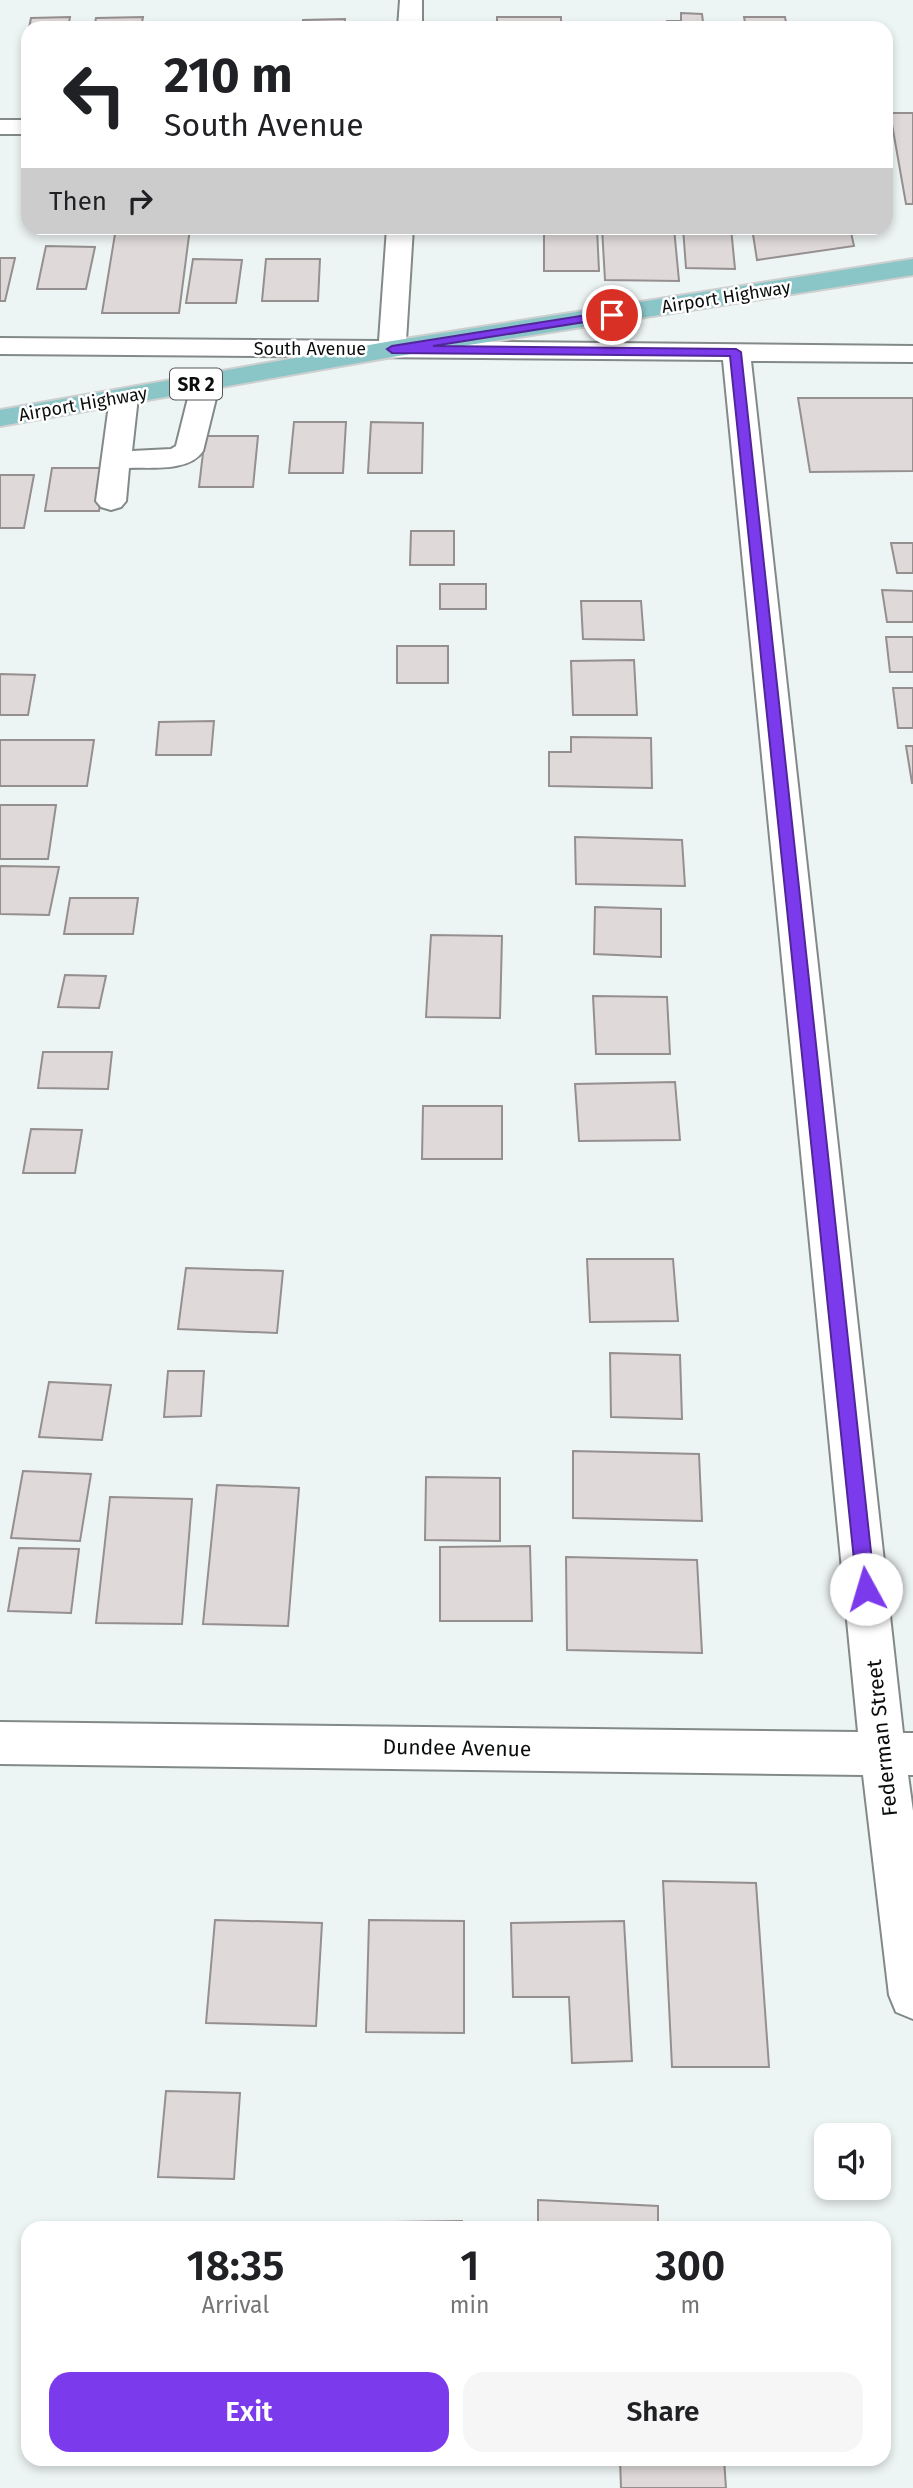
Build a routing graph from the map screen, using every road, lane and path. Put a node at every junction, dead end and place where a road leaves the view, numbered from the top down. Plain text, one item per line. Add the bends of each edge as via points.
1 (411, 0) edge
2 (410, 21) edge
3 (0, 127) edge
4 (21, 127) edge
5 (400, 235) edge
6 (913, 267) edge
7 (0, 346) edge
8 (392, 349) junction
9 (736, 352) junction
10 (913, 354) edge
11 (206, 382) junction
12 (124, 397) junction
13 (0, 418) edge
14 (116, 460) junction
15 (111, 501) dead end
16 (0, 1743) edge
17 (898, 1753) edge
18 (913, 1996) edge

1 - 2 street
3 - 4 street
5 - 8 street
6 - 8 main road, Airport Highway / SR 2
7 - 8 street, South Avenue
8 - 9 street, South Avenue
8 - 11 main road, Airport Highway / SR 2
9 - 10 street, South Avenue
9 - 17 street, Federman Street
11 - 12 main road, Airport Highway / SR 2
11 - 14 street via 189,451 176,457
12 - 13 main road, Airport Highway / SR 2
12 - 14 street
14 - 15 street
16 - 17 street, Dundee Avenue
17 - 18 street, Federman Street

